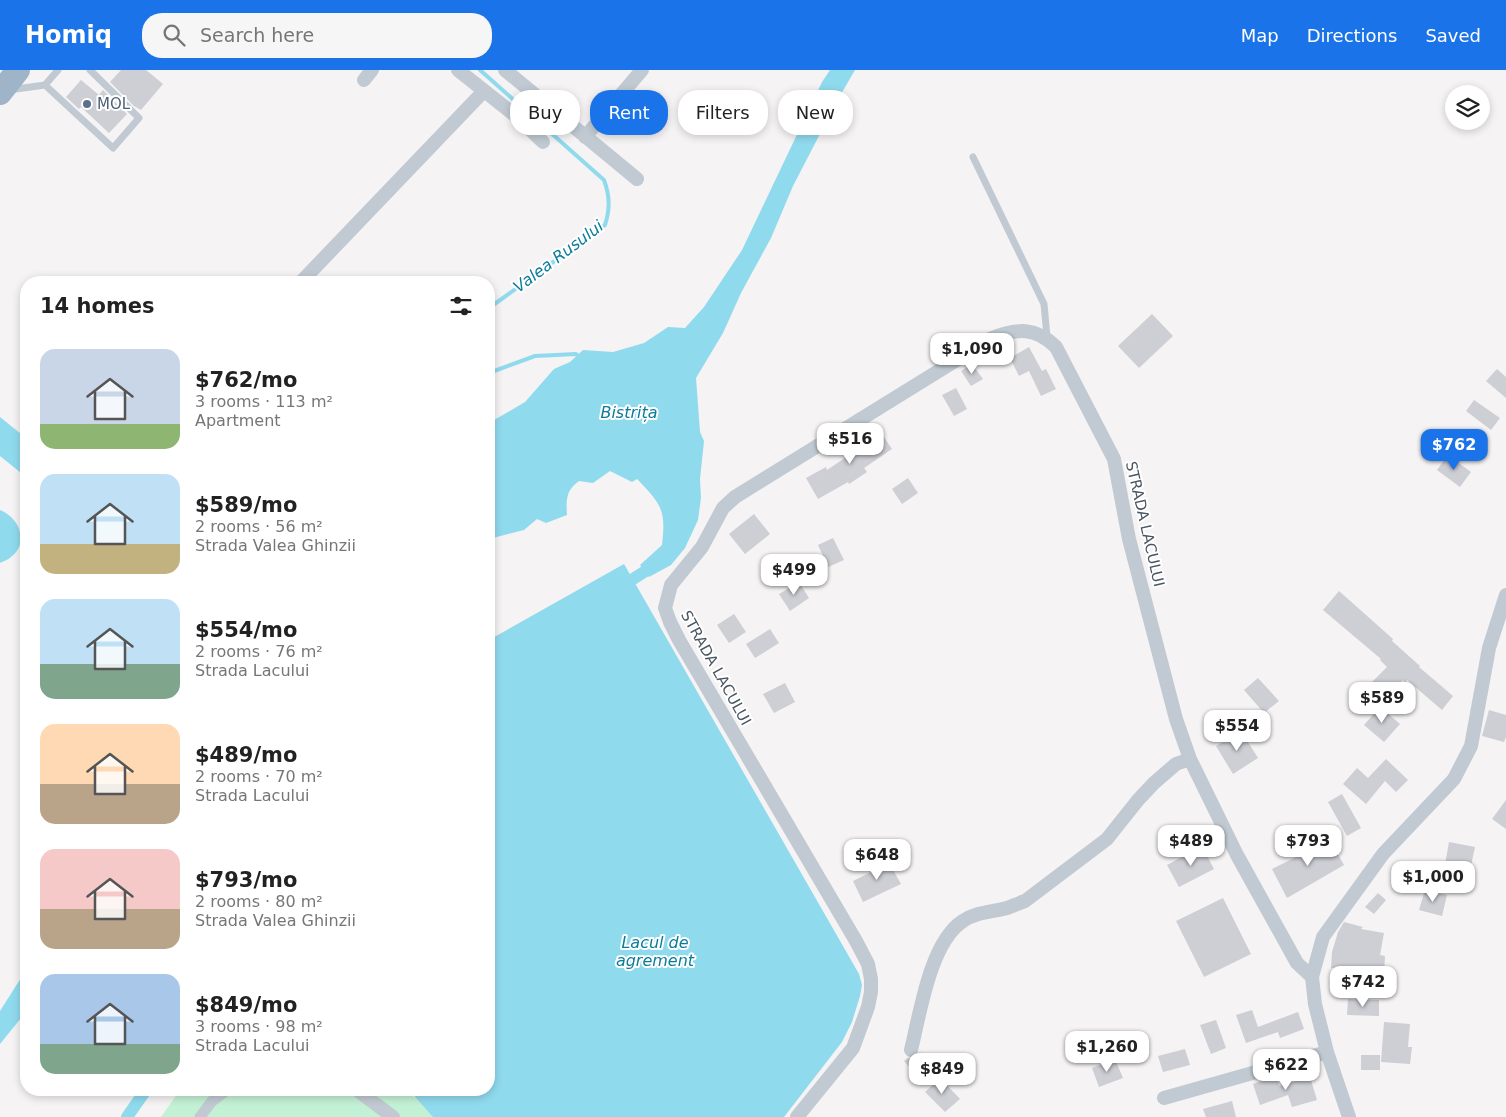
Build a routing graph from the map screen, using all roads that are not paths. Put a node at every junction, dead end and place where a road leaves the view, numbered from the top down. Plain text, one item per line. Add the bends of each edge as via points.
1 (18, 70) edge
2 (58, 70) edge
3 (90, 70) edge
4 (458, 70) edge
5 (505, 70) edge
6 (642, 70) edge
7 (45, 85) junction
8 (1, 92) edge
9 (483, 92) junction
10 (585, 137) junction
11 (544, 142) dead end
12 (973, 157) dead end
13 (637, 179) dead end
14 (307, 276) edge
15 (1047, 337) junction
16 (1506, 595) edge
17 (1190, 759) junction
18 (1312, 977) junction
19 (911, 1050) dead end
20 (1327, 1052) junction
21 (219, 1096) edge
22 (365, 1096) edge
23 (1164, 1098) dead end
24 (200, 1117) edge
25 (393, 1117) edge
26 (797, 1117) edge
27 (1349, 1117) edge

1 - 8 highway
2 - 7 lane
3 - 7 lane via 139,118 113,148
4 - 9 street
5 - 10 street
6 - 10 street
7 - 8 lane
9 - 11 street
9 - 14 street
10 - 13 street
12 - 15 lane via 1044,304
15 - 17 street, STRADA LACULUI via 1062,356 1114,459 1130,539 1176,719
15 - 26 street, STRADA LACULUI via 1031,331 992,338 735,497 723,508 702,547 671,585 667,597 665,608 676,634 868,964 871,992 853,1048
16 - 18 street via 1490,648 1471,746 1454,779 1383,854 1322,937
17 - 18 street, STRADA LACULUI via 1237,855 1297,963
17 - 19 street via 1176,764 1154,783 1107,839 1025,901 975,914 952,930 941,947 926,984
18 - 20 street
20 - 23 street
20 - 27 street
21 - 24 street
22 - 25 street

